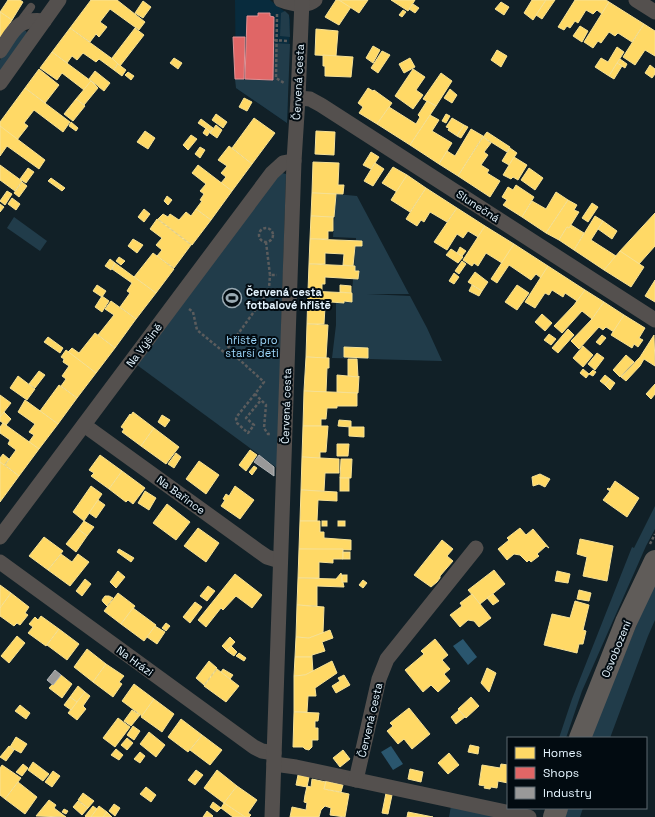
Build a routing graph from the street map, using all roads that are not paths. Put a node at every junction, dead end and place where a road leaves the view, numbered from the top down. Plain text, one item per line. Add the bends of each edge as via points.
1 (59, 0) edge
2 (636, 0) edge
3 (306, 2) edge
4 (279, 6) edge
5 (31, 7) dead end
6 (654, 9) edge
7 (44, 21) junction
8 (18, 25) junction
9 (0, 51) edge
10 (0, 83) edge
11 (298, 98) junction
12 (294, 161) junction
13 (655, 320) edge
14 (84, 425) junction
15 (0, 537) edge
16 (476, 548) dead end
17 (280, 561) junction
18 (655, 561) edge
19 (0, 562) edge
20 (580, 737) edge
21 (274, 759) junction
22 (356, 780) junction
23 (272, 817) edge
24 (529, 817) edge

1 - 7 street
2 - 6 street
3 - 4 street
3 - 11 street, Červená cesta
5 - 8 lane
7 - 8 street via 27,21
7 - 10 street
8 - 9 street
11 - 12 street, Červená cesta
11 - 13 street, Slunečná via 310,99 321,105
12 - 14 street, Na Výšině via 283,163 275,169
12 - 17 street, Červená cesta
14 - 15 street, Na Výšině
14 - 17 street, Na Bařince via 267,557
16 - 22 street, Červená cesta via 387,659 379,679
17 - 21 street, Červená cesta
18 - 20 main road, Osvobození via 626,622
19 - 21 street, Na Hrázi
21 - 22 street via 292,766
21 - 23 street, Červená cesta
22 - 24 street

